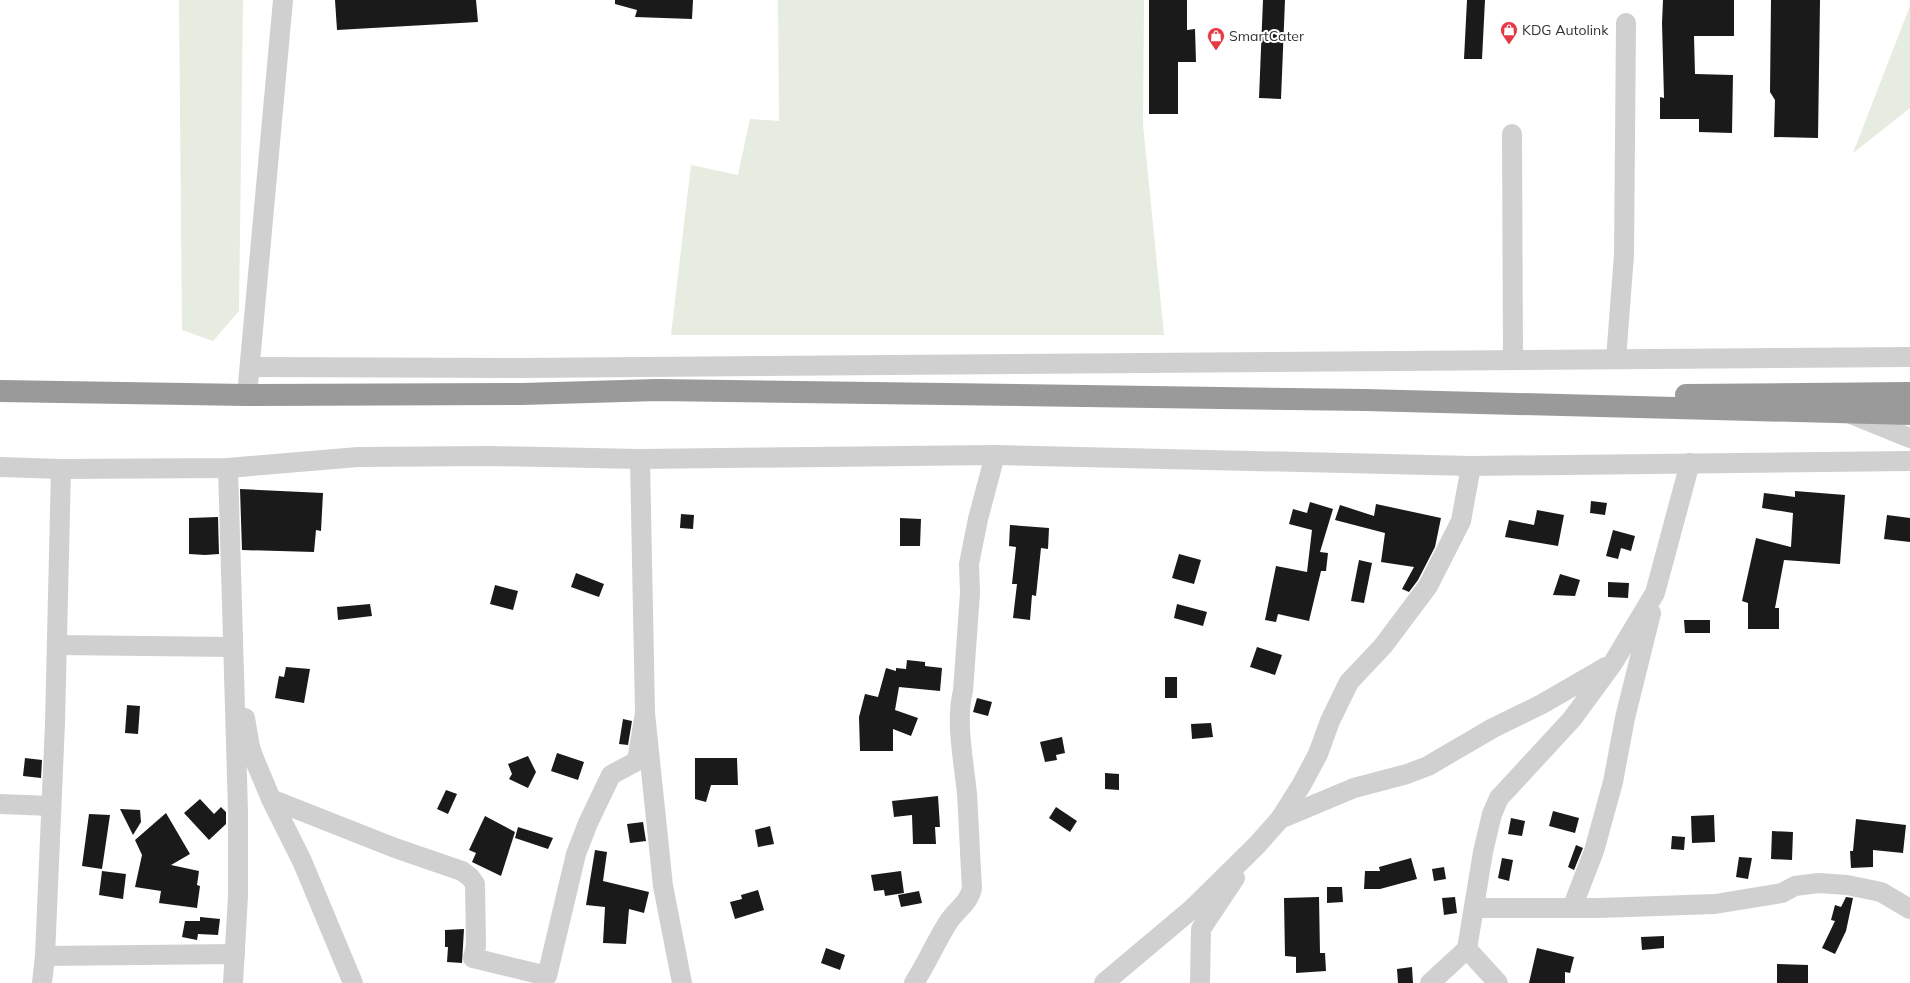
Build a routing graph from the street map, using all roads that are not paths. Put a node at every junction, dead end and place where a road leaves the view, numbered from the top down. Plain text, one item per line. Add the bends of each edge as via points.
1 (283, 0) edge
2 (1626, 23) dead end
3 (1512, 134) dead end
4 (1910, 357) edge
5 (1616, 359) junction
6 (1513, 360) junction
7 (250, 367) junction
8 (0, 391) edge
9 (1910, 393) edge
10 (247, 395) junction
11 (1365, 400) junction
12 (1851, 414) junction
13 (1910, 414) edge
14 (1910, 438) edge
15 (994, 456) junction
16 (640, 459) junction
17 (1910, 461) edge
18 (1690, 463) junction
19 (1471, 466) junction
20 (0, 467) edge
21 (228, 468) junction
22 (61, 469) junction
23 (1655, 593) junction
24 (57, 645) junction
25 (233, 647) junction
26 (1612, 663) junction
27 (233, 669) junction
28 (646, 713) junction
29 (271, 799) junction
30 (0, 804) edge
31 (51, 806) junction
32 (1280, 819) junction
33 (1257, 845) junction
34 (1474, 908) junction
35 (1572, 908) junction
36 (1910, 909) edge
37 (1467, 949) junction
38 (235, 954) junction
39 (45, 956) junction
40 (42, 983) edge
41 (233, 983) edge
42 (353, 983) edge
43 (682, 983) edge
44 (914, 983) edge
45 (1104, 983) edge
46 (1200, 983) edge
47 (1430, 983) edge
48 (1498, 983) edge

1 - 7 street
2 - 5 street via 1624,255
3 - 6 street
4 - 5 street
5 - 6 street
6 - 7 street via 521,368
7 - 10 street
8 - 10 highway
9 - 11 highway
10 - 11 highway via 522,394 657,390
11 - 12 highway
12 - 13 highway
12 - 14 street
15 - 16 street
15 - 19 street
15 - 44 street via 969,564 970,593 961,699 960,720 972,888 967,901 949,920
16 - 21 street via 358,457
16 - 28 street
17 - 18 street
18 - 19 street
18 - 23 street
19 - 32 street via 1461,521 1428,586 1383,646 1349,682 1330,720 1318,754
20 - 22 street
21 - 22 street
21 - 25 street
22 - 24 street
23 - 26 street
23 - 35 street via 1613,782 1594,850
24 - 25 street
24 - 31 street
25 - 27 street
26 - 32 street via 1428,766 1354,788
26 - 34 street via 1572,719 1499,798 1492,814 1483,852
27 - 29 street via 250,747
27 - 38 street via 238,811
28 - 29 street via 637,761 611,775 576,854 547,976 473,958 476,946 475,884 462,871 395,848
28 - 43 street via 663,886
29 - 42 street via 302,861
30 - 31 street
31 - 39 street
32 - 33 street
33 - 45 street via 1192,909
33 - 46 street via 1201,929
34 - 35 street
34 - 37 street
35 - 36 street via 1715,904 1782,893 1795,886 1819,883 1847,885 1881,892
37 - 47 street
37 - 48 street
38 - 39 street
38 - 41 street
39 - 40 street

